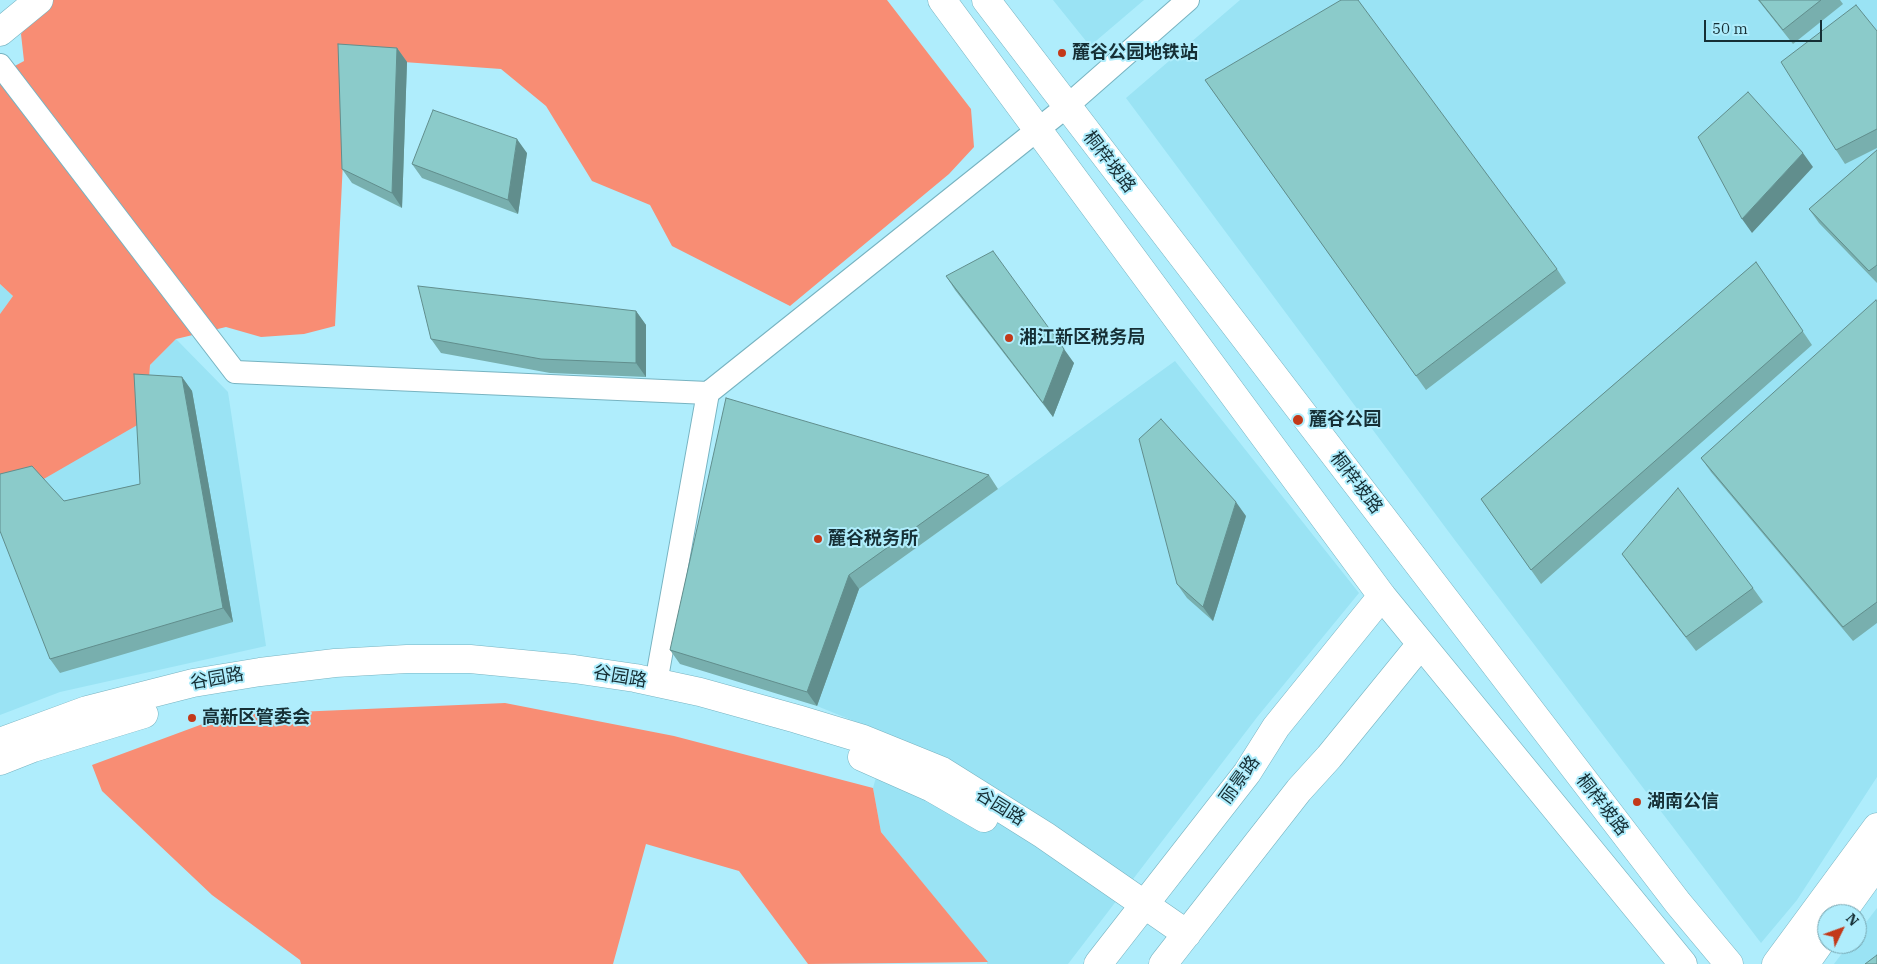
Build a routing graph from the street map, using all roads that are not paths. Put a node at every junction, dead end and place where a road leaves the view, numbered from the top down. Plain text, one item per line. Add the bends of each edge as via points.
1 (39, 0) edge
2 (942, 0) edge
3 (986, 0) edge
4 (1188, 0) edge
5 (0, 32) edge
6 (0, 65) edge
7 (1066, 107) junction
8 (1036, 129) junction
9 (708, 393) junction
10 (1382, 596) junction
11 (1421, 644) junction
12 (656, 683) junction
13 (0, 742) edge
14 (0, 761) edge
15 (1877, 828) edge
16 (1877, 864) edge
17 (1848, 904) edge
18 (1139, 912) junction
19 (1817, 947) edge
20 (1175, 949) edge
21 (1098, 964) edge
22 (1683, 964) edge
23 (1729, 964) edge
24 (1776, 964) edge
25 (1805, 964) edge

1 - 5 main road
2 - 8 main road
3 - 7 main road, 桐梓坡路
4 - 7 street
6 - 9 street via 235,372
7 - 8 street
7 - 23 main road, 桐梓坡路 via 1678,903
8 - 9 street
8 - 10 main road
9 - 12 street
10 - 11 main road
10 - 18 main road, 丽景路 via 1276,727 1247,772
11 - 20 main road via 1299,790
11 - 22 main road
12 - 13 main road, 谷园路 via 574,669 470,659 335,664 184,685 87,710
12 - 18 main road, 谷园路 via 797,719 906,755 942,771 993,801
14 - 18 main road, 谷园路 via 144,714 193,701 265,689 334,682 473,677 570,686 693,710 858,756 932,788
15 - 24 main road
16 - 17 main road
18 - 20 main road, 谷园路
18 - 21 main road, 丽景路
19 - 25 main road

